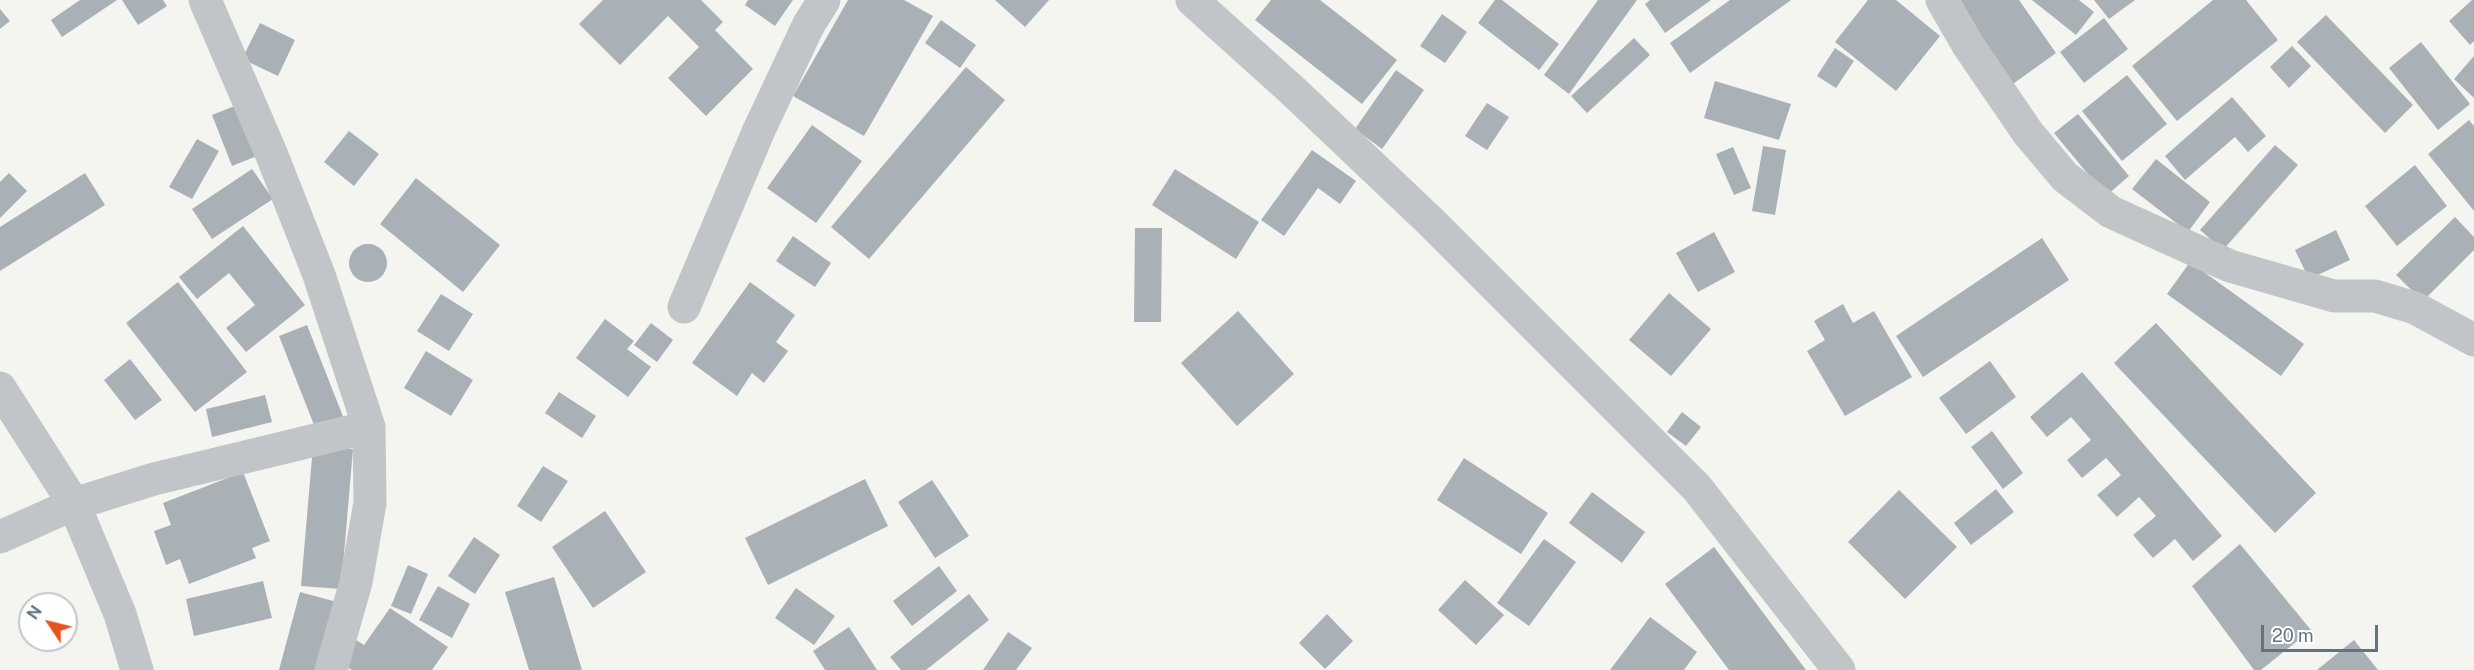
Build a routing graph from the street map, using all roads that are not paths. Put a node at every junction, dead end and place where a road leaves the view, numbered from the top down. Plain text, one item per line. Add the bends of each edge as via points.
1 (204, 0) edge
2 (824, 0) edge
3 (1192, 0) edge
4 (1942, 0) edge
5 (684, 307) dead end
6 (2474, 340) edge
7 (0, 388) edge
8 (369, 427) junction
9 (74, 504) junction
10 (0, 537) edge
11 (137, 670) edge
12 (331, 670) edge
13 (1839, 670) edge

1 - 8 street via 319,275
2 - 5 street via 759,130
3 - 13 street via 1430,221 1697,488
4 - 6 street via 2028,133 2065,177 2111,212 2230,266 2334,296 2375,296 2415,308
7 - 9 street
8 - 9 street via 154,479
8 - 12 street via 370,502 356,582
9 - 10 street
9 - 11 street via 120,614

